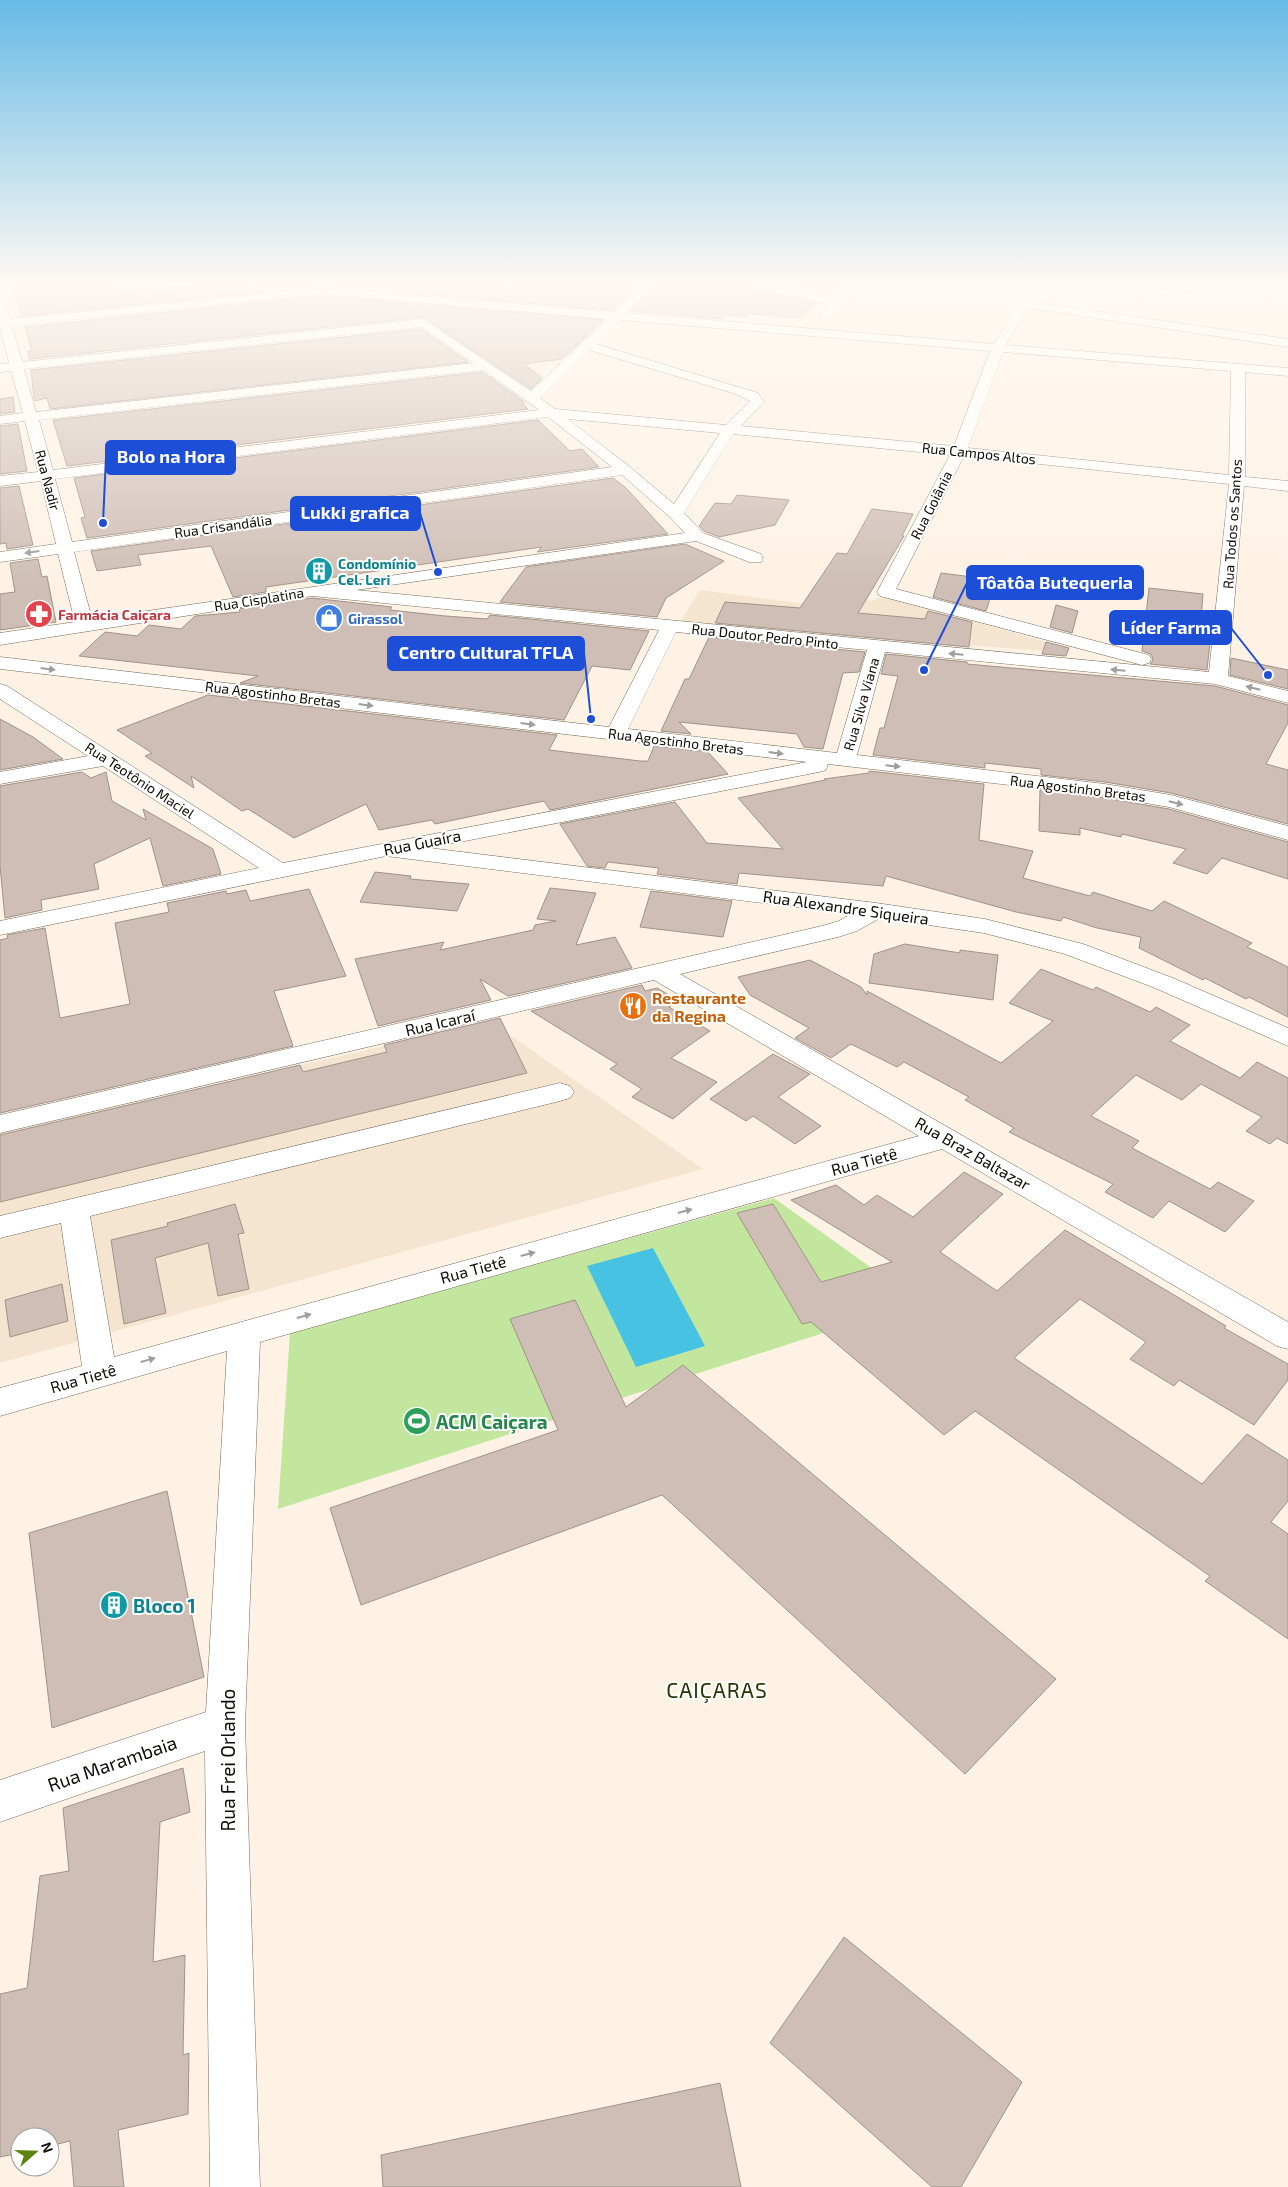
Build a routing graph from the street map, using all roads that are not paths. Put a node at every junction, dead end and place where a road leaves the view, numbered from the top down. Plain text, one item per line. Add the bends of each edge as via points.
1 (22, 386) edge
2 (306, 386) edge
3 (514, 386) edge
4 (544, 386) edge
5 (721, 386) edge
6 (983, 386) edge
7 (1239, 386) edge
8 (532, 398) junction
9 (550, 413) junction
10 (30, 417) junction
11 (0, 420) edge
12 (729, 430) junction
13 (959, 450) junction
14 (625, 470) junction
15 (47, 476) junction
16 (0, 481) edge
17 (1237, 482) junction
18 (1288, 486) edge
19 (676, 514) junction
20 (696, 536) junction
21 (65, 548) junction
22 (0, 557) edge
23 (755, 558) dead end
24 (312, 591) junction
25 (86, 626) junction
26 (670, 626) junction
27 (0, 639) edge
28 (877, 647) junction
29 (0, 663) edge
30 (1218, 679) junction
31 (0, 690) edge
32 (1288, 697) edge
33 (616, 734) junction
34 (107, 759) junction
35 (845, 761) junction
36 (0, 778) edge
37 (1288, 833) edge
38 (386, 849) junction
39 (279, 871) junction
40 (876, 910) junction
41 (0, 928) edge
42 (658, 972) junction
43 (1288, 1038) edge
44 (560, 1092) dead end
45 (0, 1124) edge
46 (947, 1138) junction
47 (74, 1209) junction
48 (0, 1227) edge
49 (244, 1333) junction
50 (1288, 1336) edge
51 (100, 1374) junction
52 (0, 1402) edge
53 (225, 1725) junction
54 (0, 1800) edge
55 (235, 2187) edge

1 - 10 street, Rua Nadir
2 - 10 street
3 - 8 street
4 - 8 street
5 - 12 street via 753,396 756,402
6 - 13 street, Rua Goiânia
7 - 17 street, Rua Todos os Santos
8 - 9 street
9 - 12 street, Rua Campos Altos
9 - 14 street
9 - 15 street, Rua Campos Altos
10 - 11 street
10 - 15 street, Rua Nadir
12 - 13 street, Rua Campos Altos
12 - 19 street
13 - 17 street, Rua Campos Altos
13 - 30 street, Rua Goiânia via 886,592
14 - 19 street
14 - 21 street, Rua Crisandália
15 - 16 street, Rua Campos Altos
15 - 21 street, Rua Nadir
17 - 18 street, Rua Campos Altos
17 - 30 street, Rua Todos os Santos
19 - 20 street
20 - 23 street
20 - 24 street, Rua Cisplatina
21 -> 22 street, Rua Crisandália
21 - 25 street, Rua Nadir
24 - 25 street, Rua Cisplatina
24 - 26 street, Rua Doutor Pedro Pinto
25 - 27 street, Rua Cisplatina
26 - 28 street, Rua Doutor Pedro Pinto
26 - 33 street
30 -> 28 street, Rua Doutor Pedro Pinto
28 - 35 street, Rua Silva Viana
29 -> 33 street, Rua Agostinho Bretas
32 -> 30 street
31 - 34 street, Rua Teotônio Maciel
33 -> 35 street, Rua Agostinho Bretas
34 - 36 street
34 - 39 street, Rua Teotônio Maciel
35 -> 37 street, Rua Agostinho Bretas via 1124,793 1171,801
35 - 38 street, Rua Guaíra
38 - 39 street, Rua Guaíra
38 - 40 street, Rua Alexandre Siqueira
39 - 41 street, Rua Guaíra
40 - 42 street, Rua Icaraí via 848,926 829,932
40 - 43 street, Rua Alexandre Siqueira via 985,926 1074,949 1180,990
42 - 45 street, Rua Icaraí
42 - 46 street, Rua Braz Baltazar
44 - 47 street
49 -> 46 street, Rua Tietê
46 - 50 street, Rua Braz Baltazar
47 - 48 street
47 - 51 street
51 -> 49 street, Rua Tietê
49 - 53 street, Rua Frei Orlando
51 - 52 street, Rua Tietê
53 - 54 street, Rua Marambaia
53 - 55 street, Rua Frei Orlando

